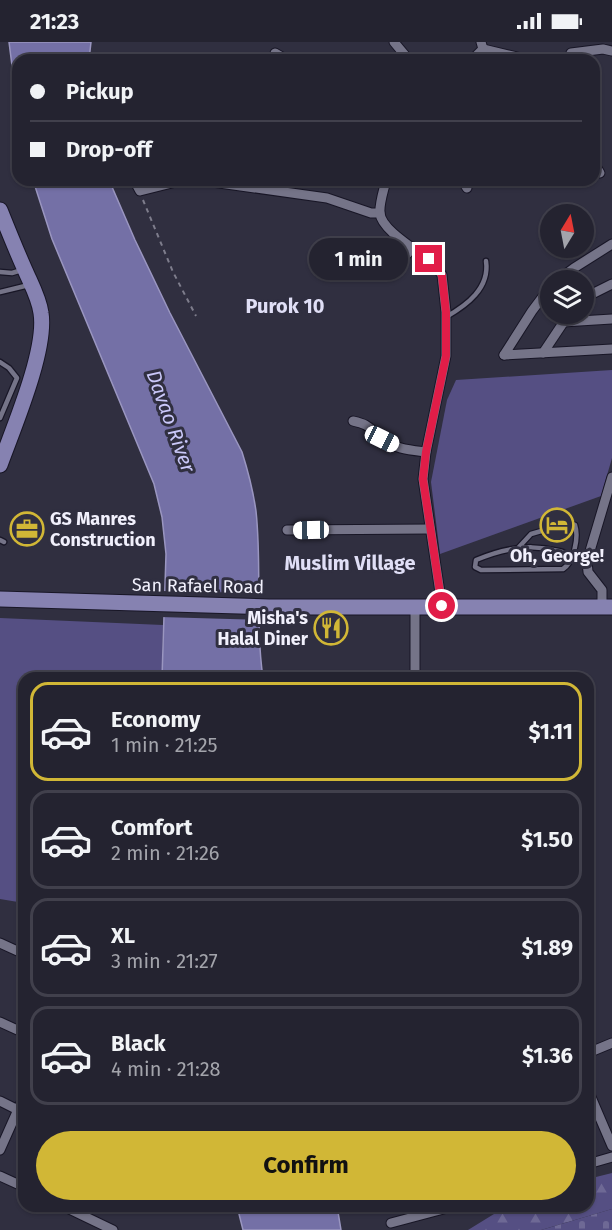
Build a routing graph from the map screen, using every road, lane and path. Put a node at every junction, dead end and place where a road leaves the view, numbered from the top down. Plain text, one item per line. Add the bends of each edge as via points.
1 (394, 42) edge
2 (482, 45) edge
3 (612, 51) edge
4 (571, 53) dead end
5 (404, 54) edge
6 (511, 54) edge
7 (137, 186) edge
8 (160, 186) edge
9 (241, 186) edge
10 (385, 186) edge
11 (140, 191) junction
12 (0, 210) edge
13 (380, 213) junction
14 (612, 244) edge
15 (413, 247) junction
16 (486, 261) dead end
17 (24, 269) junction
18 (571, 270) edge
19 (0, 272) edge
20 (318, 272) dead end
21 (31, 284) junction
22 (612, 284) edge
23 (0, 292) edge
24 (594, 293) edge
25 (540, 300) edge
26 (196, 316) dead end
27 (446, 317) junction
28 (612, 319) edge
29 (594, 320) edge
30 (562, 324) edge
31 (612, 349) edge
32 (543, 353) junction
33 (0, 362) edge
34 (0, 418) edge
35 (353, 421) dead end
36 (426, 452) junction
37 (0, 465) edge
38 (612, 477) edge
39 (430, 529) junction
40 (287, 530) dead end
41 (519, 548) junction
42 (573, 554) junction
43 (587, 561) junction
44 (0, 599) edge
45 (415, 606) junction
46 (442, 606) junction
47 (607, 607) edge
48 (415, 672) edge
49 (0, 943) edge
50 (18, 951) edge
51 (0, 1022) edge
52 (18, 1030) edge
53 (612, 1043) edge
54 (594, 1050) edge
55 (0, 1101) edge
56 (594, 1104) edge
57 (18, 1110) edge
58 (18, 1117) edge
59 (612, 1146) edge
60 (0, 1150) edge
61 (612, 1157) edge
62 (594, 1162) edge
63 (0, 1176) edge
64 (18, 1184) edge
65 (76, 1212) edge
66 (433, 1212) edge
67 (392, 1223) dead end
68 (113, 1230) edge

1 - 5 street
2 - 6 street
3 - 4 street
7 - 11 street
8 - 11 street
9 - 13 street via 327,198
10 - 13 street
11 - 26 path via 173,272
12 - 17 main road
13 - 15 street via 387,227
14 - 18 street
15 - 20 street via 399,263 388,268 362,269 336,277
15 - 27 street via 440,271
16 - 27 lane via 485,280 475,296
17 - 19 lane
17 - 21 main road
21 - 23 lane
21 - 37 main road via 41,314 39,344
22 - 24 street
25 - 32 street via 504,355
27 - 36 street via 446,356
28 - 29 street
30 - 32 street
31 - 32 street
33 - 34 lane via 17,378
35 - 36 street via 368,425 382,439 402,449
36 - 39 street via 423,479
38 - 43 street
39 - 40 street
39 - 46 street
41 - 42 lane
41 - 42 lane via 531,534 572,523 577,531
41 - 42 lane via 476,560 475,567 562,568 570,563
42 - 43 lane
43 - 47 street via 588,572 602,590
44 - 45 main road, San Rafael Road via 268,607
45 - 46 main road, San Rafael Road
45 - 48 street
46 - 47 main road, San Rafael Road
49 - 50 street
51 - 52 street
53 - 54 street
55 - 57 street
56 - 59 street
58 - 60 street
61 - 62 street
63 - 64 street
65 - 68 street
66 - 67 street

